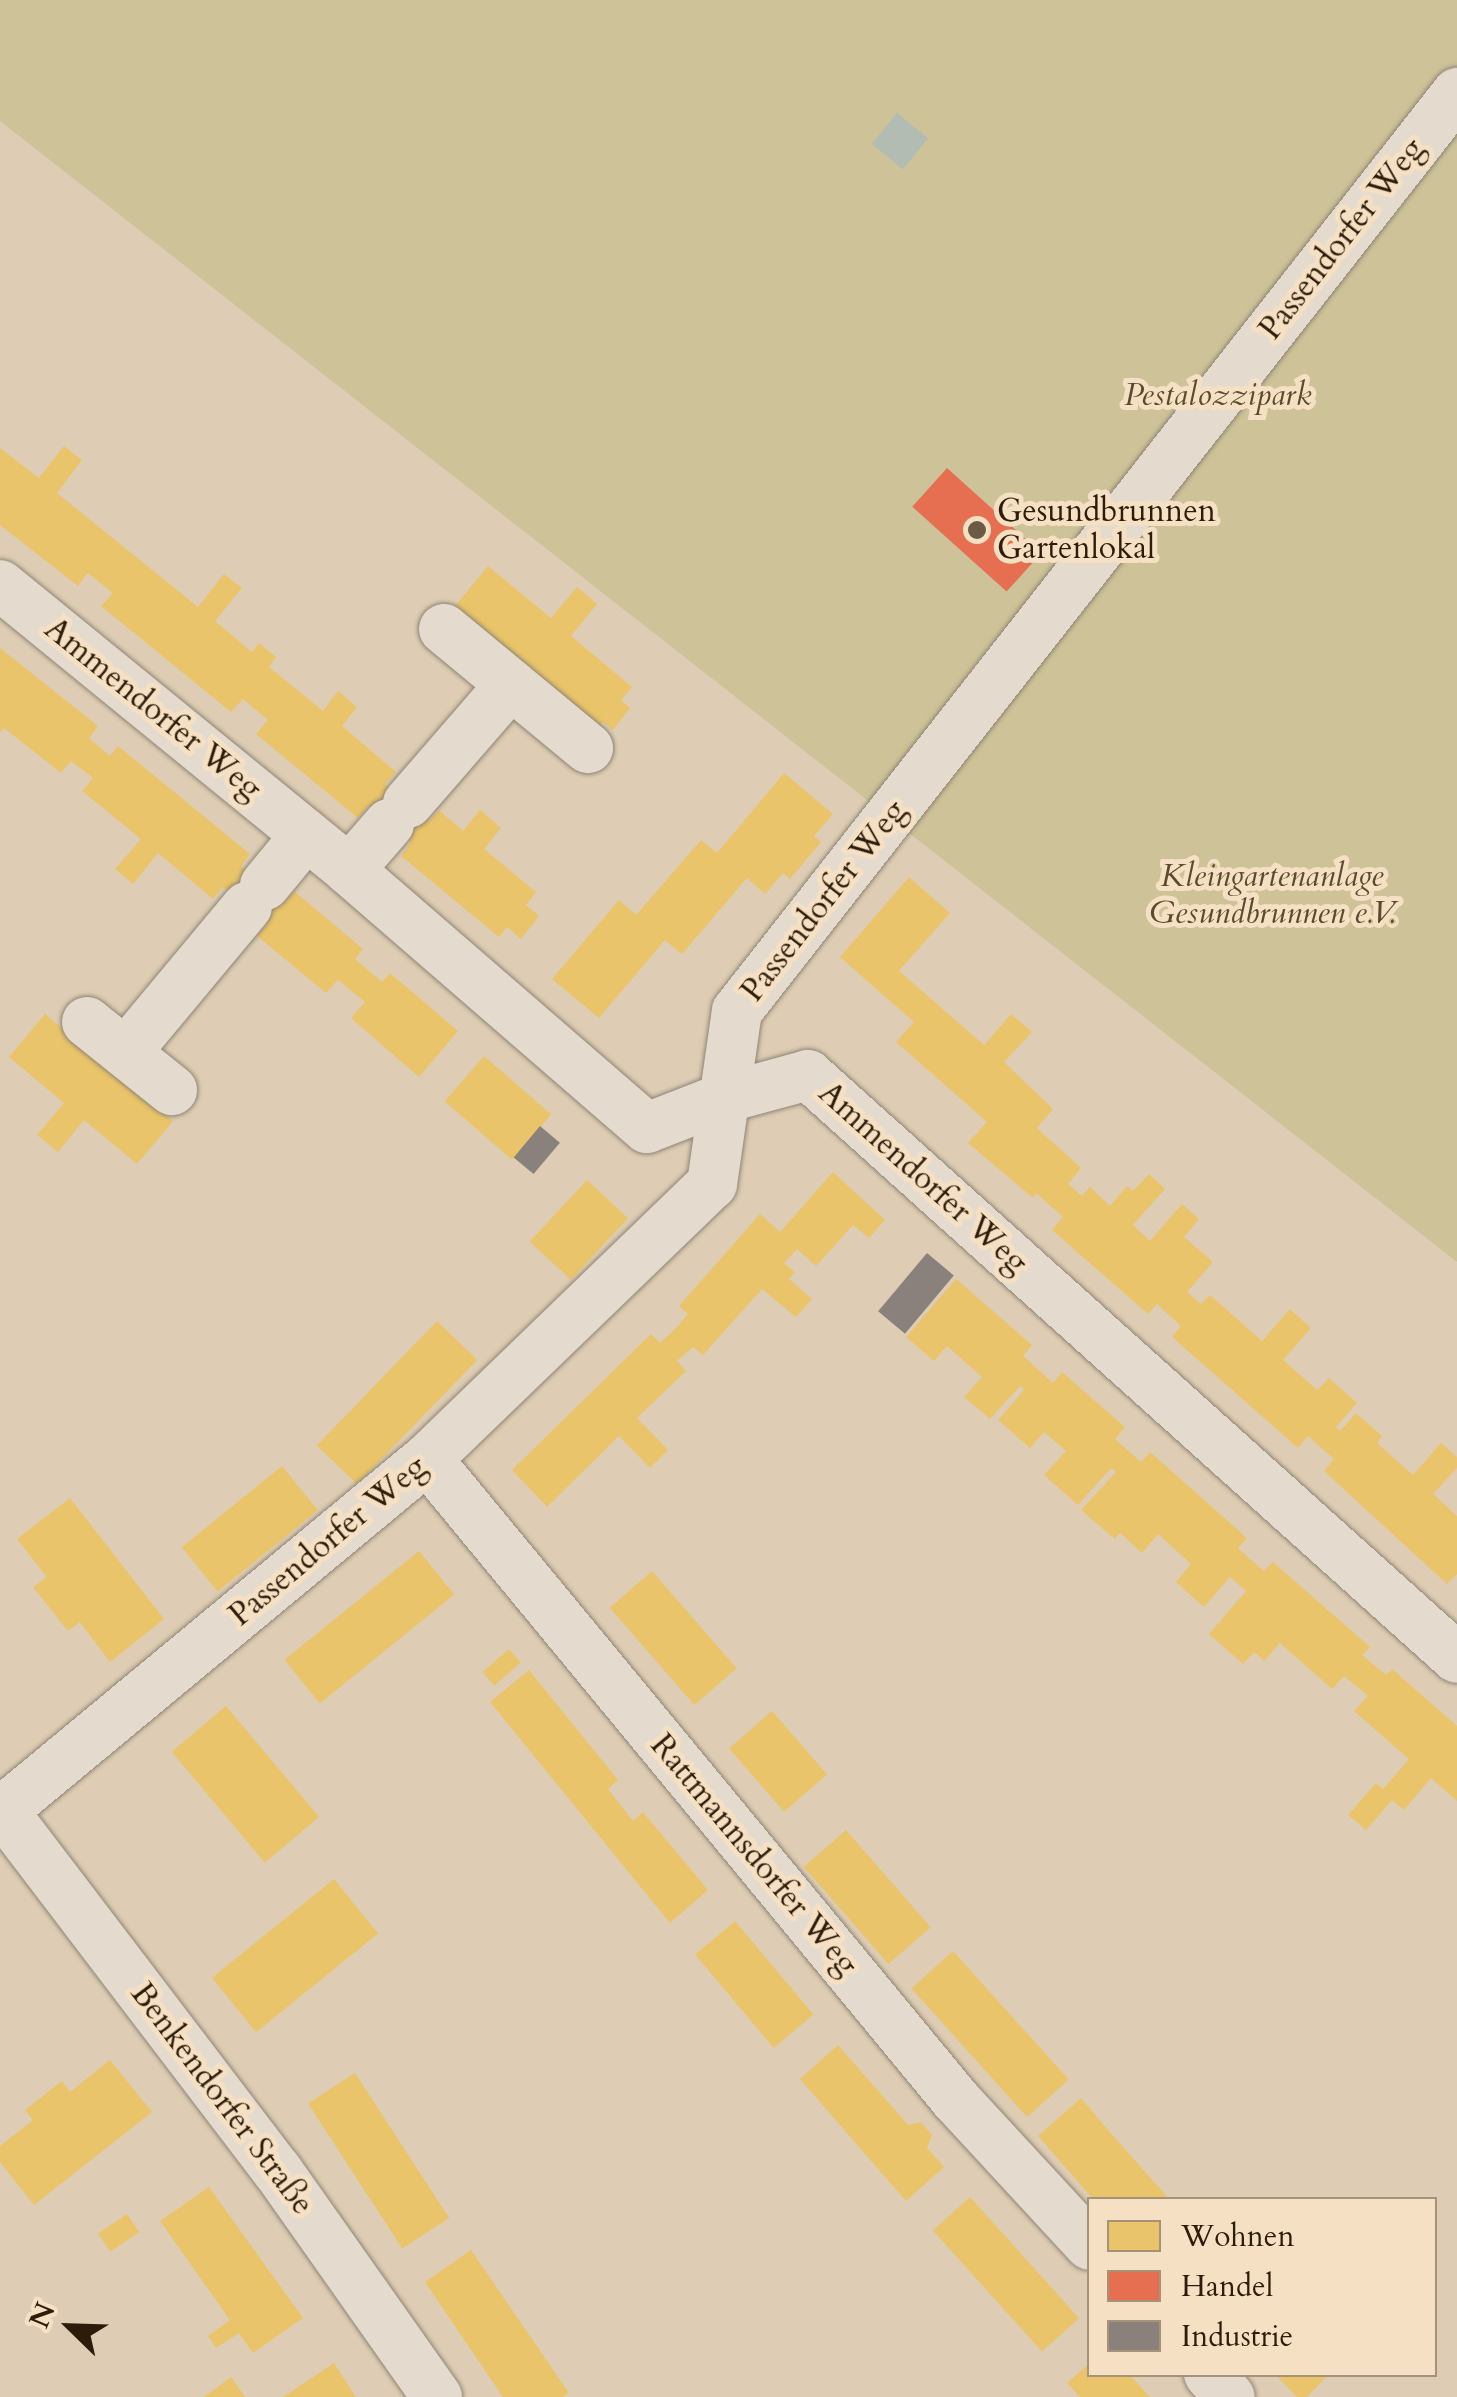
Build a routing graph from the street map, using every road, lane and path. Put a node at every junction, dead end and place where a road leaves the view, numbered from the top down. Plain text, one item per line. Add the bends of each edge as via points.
1 (1457, 93) edge
2 (0, 585) edge
3 (444, 629) dead end
4 (510, 684) junction
5 (588, 748) dead end
6 (306, 835) junction
7 (349, 870) junction
8 (87, 1022) dead end
9 (126, 1052) junction
10 (172, 1090) dead end
11 (724, 1098) junction
12 (428, 1459) junction
13 (1457, 1658) edge
14 (1, 1810) edge
15 (1087, 2241) edge
16 (1212, 2377) edge
17 (437, 2397) edge
18 (1230, 2397) edge

1 - 11 street, Passendorfer Weg via 737,1011
2 - 6 street, Ammendorfer Weg
3 - 4 street
4 - 5 street
4 - 7 street
6 - 7 street, Ammendorfer Weg
6 - 9 street
7 - 11 street, Ammendorfer Weg via 647,1128
8 - 9 street
9 - 10 street
11 - 12 street, Passendorfer Weg via 712,1184
11 - 13 street, Ammendorfer Weg via 808,1076
12 - 14 street, Passendorfer Weg
12 - 15 street, Rattmannsdorfer Weg via 956,2100
14 - 17 street, Benkendorfer Straße via 289,2186
16 - 18 street

